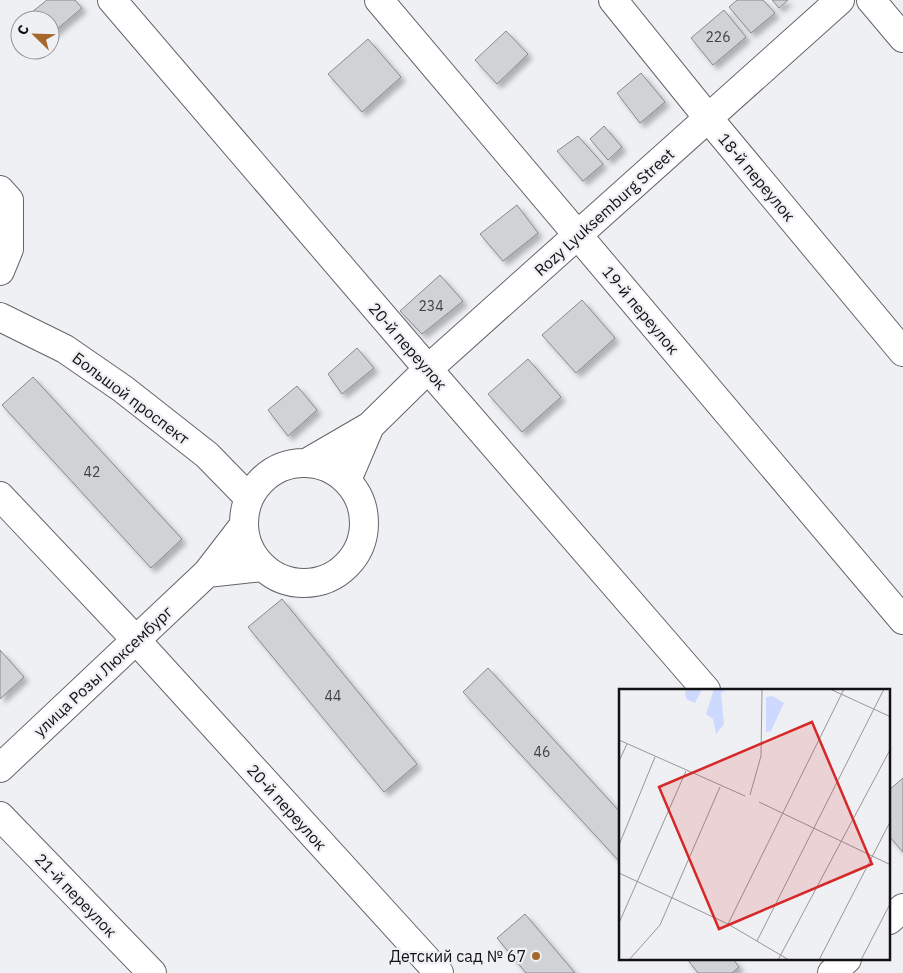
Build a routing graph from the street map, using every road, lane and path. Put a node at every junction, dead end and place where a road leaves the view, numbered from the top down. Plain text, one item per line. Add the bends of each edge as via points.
1 (112, 0) edge
2 (379, 0) edge
3 (613, 0) edge
4 (840, 0) edge
5 (871, 0) edge
6 (903, 38) edge
7 (709, 119) junction
8 (0, 190) edge
9 (578, 234) junction
10 (0, 271) edge
11 (0, 317) edge
12 (903, 352) edge
13 (428, 369) junction
14 (370, 426) junction
15 (207, 455) junction
16 (308, 462) junction
17 (266, 476) junction
18 (347, 480) junction
19 (0, 496) edge
20 (249, 498) junction
21 (244, 525) junction
22 (263, 567) junction
23 (207, 573) junction
24 (903, 620) edge
25 (136, 640) junction
26 (705, 689) edge
27 (0, 768) edge
28 (0, 816) edge
29 (846, 960) edge
30 (152, 973) edge
31 (438, 973) edge
32 (832, 973) edge

1 - 13 street, 20-й переулок
2 - 9 street, 19-й переулок
3 - 7 street, 18-й переулок
4 - 7 street, Rozy Lyuksemburg Street
5 - 6 street
7 - 9 street, Rozy Lyuksemburg Street
7 - 12 street, 18-й переулок
8 - 10 street via 9,200 10,249
9 - 13 street, Rozy Lyuksemburg Street
9 - 24 street, 19-й переулок
11 - 15 street, Большой проспект via 72,354 123,388
13 - 14 street, Rozy Lyuksemburg Street
13 - 26 street, 20-й переулок
14 - 16 street, улица Розы Люксембург
14 - 18 street
15 - 17 street, Большой проспект
15 - 20 street, Большой проспект
16 - 17 street, улица Розы Люксембург via 291,464
16 - 18 street, улица Розы Люксембург via 323,466
17 - 20 street, улица Розы Люксембург
18 - 22 street, улица Розы Люксембург via 360,501 364,516 363,534 356,553 339,572 308,583 275,576
19 - 25 street, 20-й переулок
20 - 21 street, улица Розы Люксембург
21 - 22 street, улица Розы Люксембург via 249,548
21 - 23 street, улица Розы Люксембург
22 - 23 street
23 - 25 street, улица Розы Люксембург
25 - 27 street, улица Розы Люксембург
25 - 31 street, 20-й переулок
28 - 30 street, 21-й переулок
29 - 32 street

